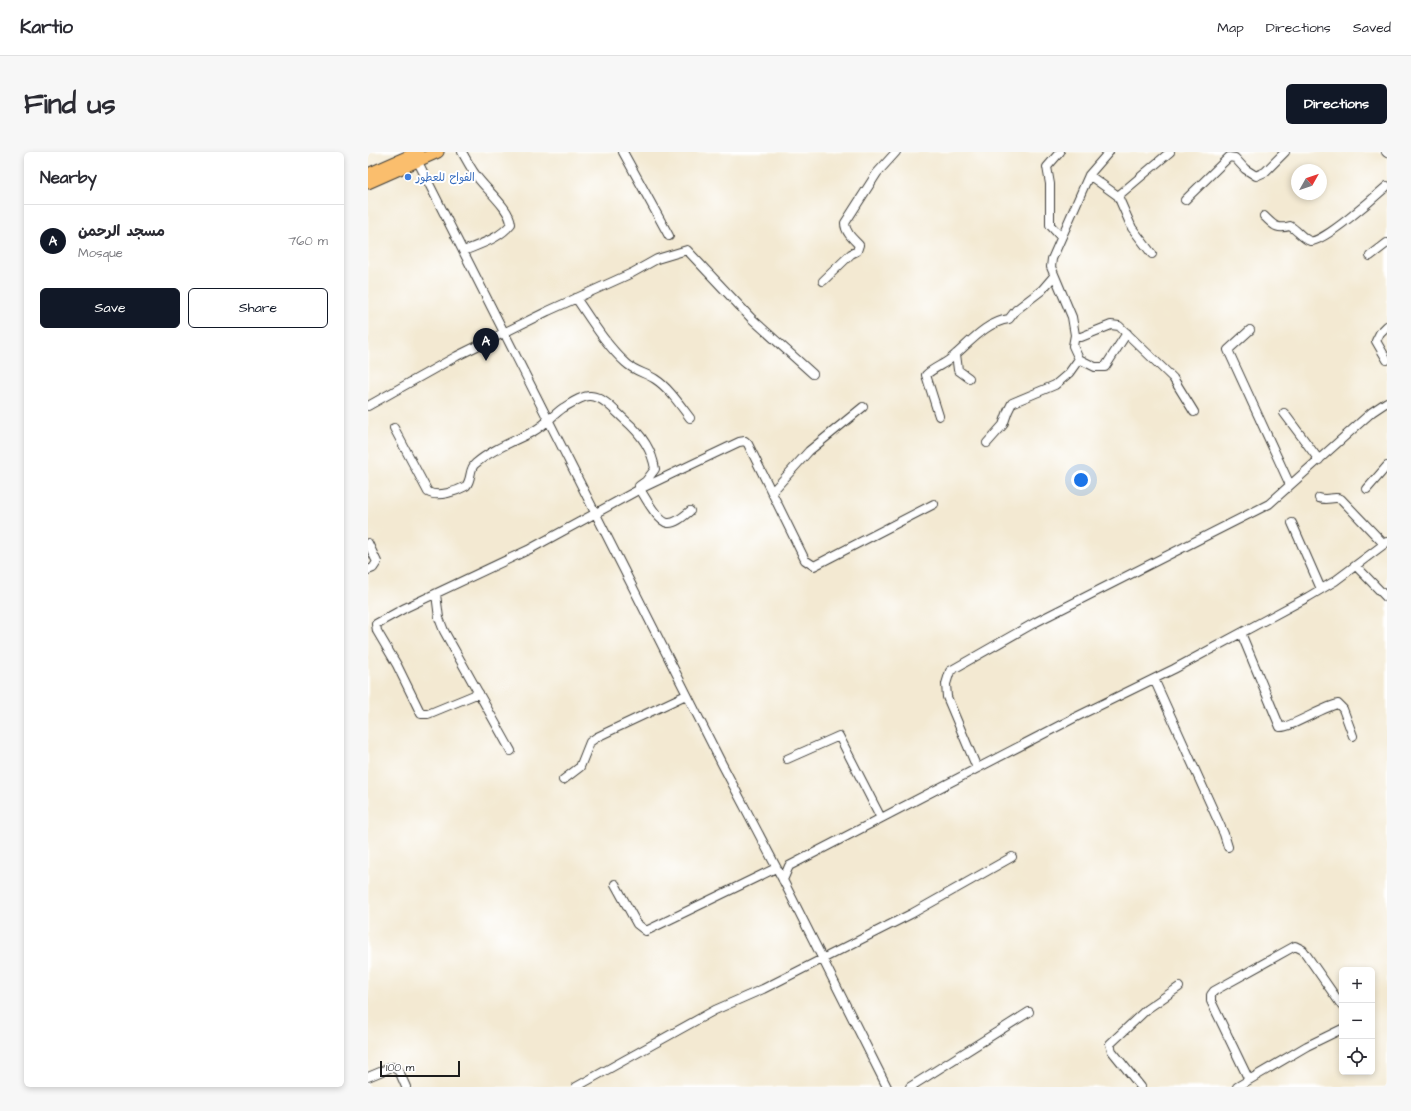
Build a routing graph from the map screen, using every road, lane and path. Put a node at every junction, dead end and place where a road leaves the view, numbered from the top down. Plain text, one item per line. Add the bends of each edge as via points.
1 (438, 152) edge
2 (462, 152) edge
3 (623, 152) edge
4 (896, 152) edge
5 (1060, 152) edge
6 (1109, 152) edge
7 (1170, 152) edge
8 (1285, 152) edge
9 (417, 156) edge
10 (368, 174) edge
11 (1089, 175) junction
12 (368, 182) edge
13 (1387, 186) edge
14 (1118, 196) junction
15 (1185, 200) dead end
16 (1264, 216) dead end
17 (669, 236) dead end
18 (1061, 237) junction
19 (1387, 243) edge
20 (464, 251) junction
21 (1152, 254) dead end
22 (1370, 256) dead end
23 (1054, 276) junction
24 (823, 281) dead end
25 (576, 298) junction
26 (1387, 326) edge
27 (1250, 330) dead end
28 (505, 333) junction
29 (1127, 333) junction
30 (1075, 335) junction
31 (956, 354) junction
32 (1079, 359) junction
33 (1387, 360) edge
34 (813, 374) dead end
35 (969, 378) dead end
36 (1387, 402) edge
37 (368, 406) edge
38 (863, 407) dead end
39 (1194, 412) dead end
40 (1284, 413) dead end
41 (939, 416) dead end
42 (690, 418) dead end
43 (549, 420) junction
44 (394, 428) dead end
45 (987, 443) dead end
46 (1319, 460) junction
47 (1387, 466) edge
48 (1290, 485) junction
49 (1367, 488) dead end
50 (640, 489) junction
51 (772, 492) junction
52 (1319, 498) dead end
53 (934, 504) dead end
54 (594, 512) junction
55 (690, 512) dead end
56 (1292, 523) dead end
57 (368, 543) edge
58 (1386, 543) edge
59 (1356, 566) junction
60 (368, 570) edge
61 (1321, 589) junction
62 (436, 594) junction
63 (1387, 598) edge
64 (1241, 633) junction
65 (1154, 679) junction
66 (478, 693) junction
67 (686, 695) junction
68 (1353, 736) dead end
69 (511, 751) dead end
70 (787, 759) dead end
71 (978, 768) junction
72 (563, 780) dead end
73 (881, 818) junction
74 (1228, 847) dead end
75 (1012, 857) dead end
76 (775, 866) junction
77 (789, 866) junction
78 (783, 880) junction
79 (615, 884) dead end
80 (822, 958) junction
81 (1179, 987) dead end
82 (1340, 1003) edge
83 (1029, 1012) dead end
84 (1339, 1030) edge
85 (368, 1077) edge
86 (1249, 1080) junction
87 (406, 1087) edge
88 (576, 1087) edge
89 (887, 1087) edge
90 (910, 1087) edge
91 (1141, 1087) edge
92 (1237, 1087) edge

1 - 9 highway
2 - 20 street via 475,175 511,219 511,224 505,232
3 - 17 street
4 - 24 street via 877,173 845,223 852,239 859,245 857,251
5 - 18 street via 1048,164 1046,170 1050,184 1050,225
6 - 11 street
7 - 14 street
8 - 15 street via 1265,172 1256,176 1235,158 1229,157
9 - 10 highway
9 - 12 highway
9 - 20 street
11 - 14 street
11 - 18 street
13 - 16 street via 1316,241 1310,241 1290,226 1284,228 1274,225
14 - 21 street via 1132,228
18 - 23 street via 1052,259
19 - 22 street
20 - 28 street
23 - 30 street via 1072,317
23 - 31 street via 1042,290 1016,310 1010,319 990,325
25 - 28 street
25 - 34 street via 657,259 687,250 751,318
25 - 42 street via 624,362 663,385
26 - 33 street via 1376,341
27 - 48 street via 1228,350
28 - 37 street via 457,356
28 - 43 street
29 - 30 street via 1115,325 1082,337
29 - 32 street via 1105,367 1095,367
29 - 39 street via 1173,378
30 - 32 street via 1072,346
31 - 35 street via 958,370
31 - 41 street via 926,375
32 - 45 street via 1069,373 1055,385 1012,403 1004,425
36 - 46 street via 1372,412
38 - 51 street via 809,451
40 - 46 street
43 - 44 street via 475,464 466,486 433,495 424,486
43 - 54 street
43 - 54 street via 570,404 589,396 599,398 636,430 654,457 655,469 646,482
46 - 48 street
47 - 49 street
48 - 71 street via 1269,504 1036,622 950,671 946,684 947,697
50 - 51 street via 742,440 748,444
50 - 54 street
50 - 55 street via 661,521 668,524 675,522
51 - 53 street via 805,560 814,566
52 - 58 street via 1341,499
54 - 62 street via 530,549
54 - 67 street
56 - 61 street
57 - 60 street via 377,562
58 - 59 street
59 - 61 street
59 - 63 street
61 - 64 street
62 - 66 street via 439,618
62 - 66 street via 379,622 375,627 421,714 428,714
64 - 65 street
64 - 68 street via 1280,727 1286,727 1338,704 1343,709
65 - 71 street
65 - 74 street
66 - 69 street
67 - 72 street via 596,737 590,742 580,767
67 - 76 street
70 - 73 street via 839,736
71 - 73 street
73 - 77 street
75 - 80 street via 911,914
76 - 77 street
76 - 78 street
76 - 79 street via 646,931 637,924
77 - 78 street
78 - 80 street
80 - 88 street via 716,1010
80 - 89 street
81 - 91 street via 1148,1009 1110,1044 1112,1051
82 - 86 street via 1303,950 1295,946 1214,991 1211,1001
83 - 90 street
84 - 86 street
85 - 87 street via 392,1067 398,1071
86 - 92 street

